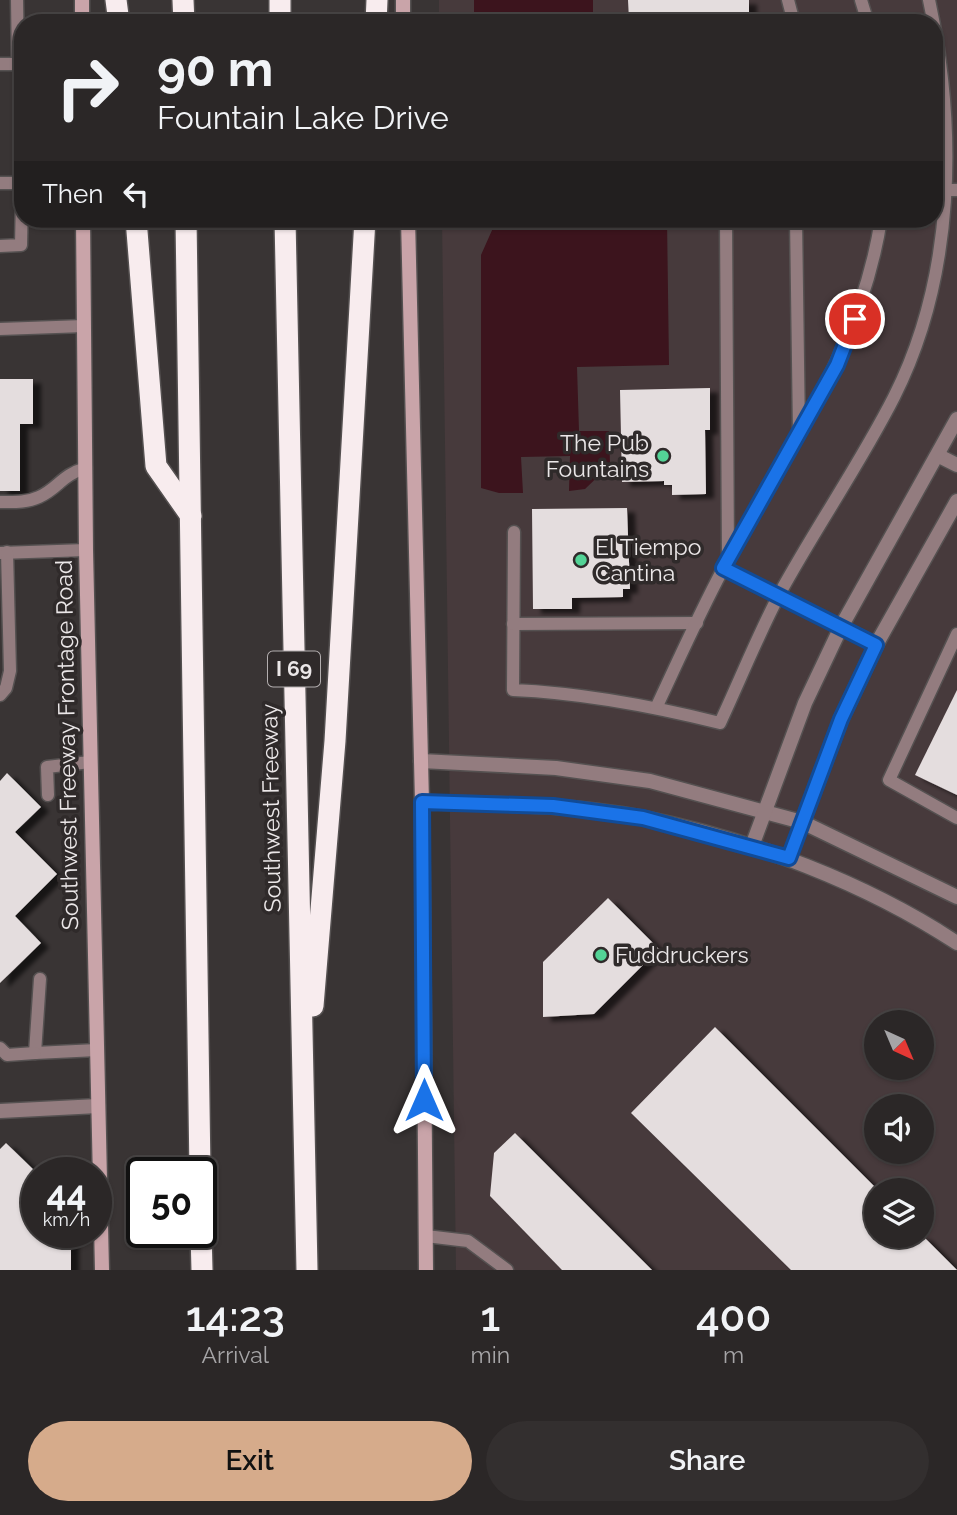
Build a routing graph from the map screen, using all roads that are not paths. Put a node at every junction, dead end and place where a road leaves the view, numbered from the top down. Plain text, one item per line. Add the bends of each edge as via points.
1 (943, 68) edge
2 (954, 190) edge
3 (21, 228) edge
4 (83, 228) edge
5 (137, 228) edge
6 (187, 228) edge
7 (285, 228) edge
8 (364, 228) edge
9 (408, 228) edge
10 (726, 228) edge
11 (796, 228) edge
12 (879, 228) edge
13 (0, 246) edge
14 (84, 326) junction
15 (0, 329) edge
16 (957, 419) edge
17 (799, 435) junction
18 (939, 456) junction
19 (957, 465) edge
20 (86, 468) junction
21 (957, 501) edge
22 (0, 502) edge
23 (191, 517) junction
24 (514, 532) dead end
25 (86, 550) junction
26 (3, 552) edge
27 (726, 564) junction
28 (779, 595) junction
29 (697, 623) junction
30 (513, 624) junction
31 (841, 627) junction
32 (957, 634) edge
33 (876, 645) junction
34 (0, 695) edge
35 (656, 708) junction
36 (421, 761) junction
37 (90, 762) junction
38 (48, 795) dead end
39 (422, 802) junction
40 (764, 812) junction
41 (957, 818) edge
42 (803, 822) junction
43 (752, 846) junction
44 (789, 858) junction
45 (957, 897) edge
46 (957, 943) edge
47 (40, 979) dead end
48 (0, 1048) edge
49 (97, 1050) junction
50 (34, 1053) junction
51 (98, 1106) junction
52 (0, 1111) edge
53 (304, 1119) junction
54 (200, 1157) edge
55 (426, 1236) junction
56 (201, 1248) edge
57 (102, 1270) edge
58 (202, 1270) edge
59 (307, 1270) edge
60 (426, 1270) edge
61 (507, 1270) edge

1 - 2 lane
2 - 28 lane via 917,345 894,397
3 - 13 lane via 21,245
4 - 14 main road, Southwest Freeway Frontage Road
5 - 23 highway via 156,466
6 - 23 highway
7 - 53 highway, Southwest Freeway / I 69
8 - 53 highway via 335,741
9 - 36 main road
10 - 27 lane
11 - 17 lane
12 - 17 lane via 864,297 837,365
14 - 15 lane
14 - 20 main road, Southwest Freeway Frontage Road
16 - 18 street
17 - 27 lane
18 - 19 street
18 - 31 street
20 - 22 lane via 68,473 41,497
20 - 25 main road, Southwest Freeway Frontage Road
21 - 33 street
23 - 54 highway
24 - 30 lane
25 - 26 lane
25 - 37 main road, Southwest Freeway Frontage Road
26 - 34 lane via 10,671
27 - 28 lane
27 - 29 lane
28 - 31 lane
28 - 35 lane via 720,723
29 - 30 lane
29 - 35 lane
30 - 35 lane via 513,690 563,692
31 - 33 street
31 - 40 street via 805,704
32 - 41 lane via 889,780
33 - 42 street via 841,719
36 - 39 main road
36 - 40 street via 556,768 650,781
37 - 38 lane via 47,767
37 - 49 main road, Southwest Freeway Frontage Road
39 - 43 street via 553,806 643,818
39 - 55 main road
40 - 42 street
40 - 43 street
42 - 44 street
42 - 45 street
43 - 44 street
44 - 46 street via 930,925
47 - 50 lane
48 - 50 lane via 7,1055
49 - 50 lane
49 - 51 main road, Southwest Freeway Frontage Road
51 - 52 street
51 - 57 main road, Southwest Freeway Frontage Road
53 - 59 highway, Southwest Freeway / I 69
55 - 60 main road
55 - 61 lane via 468,1241
56 - 58 highway

